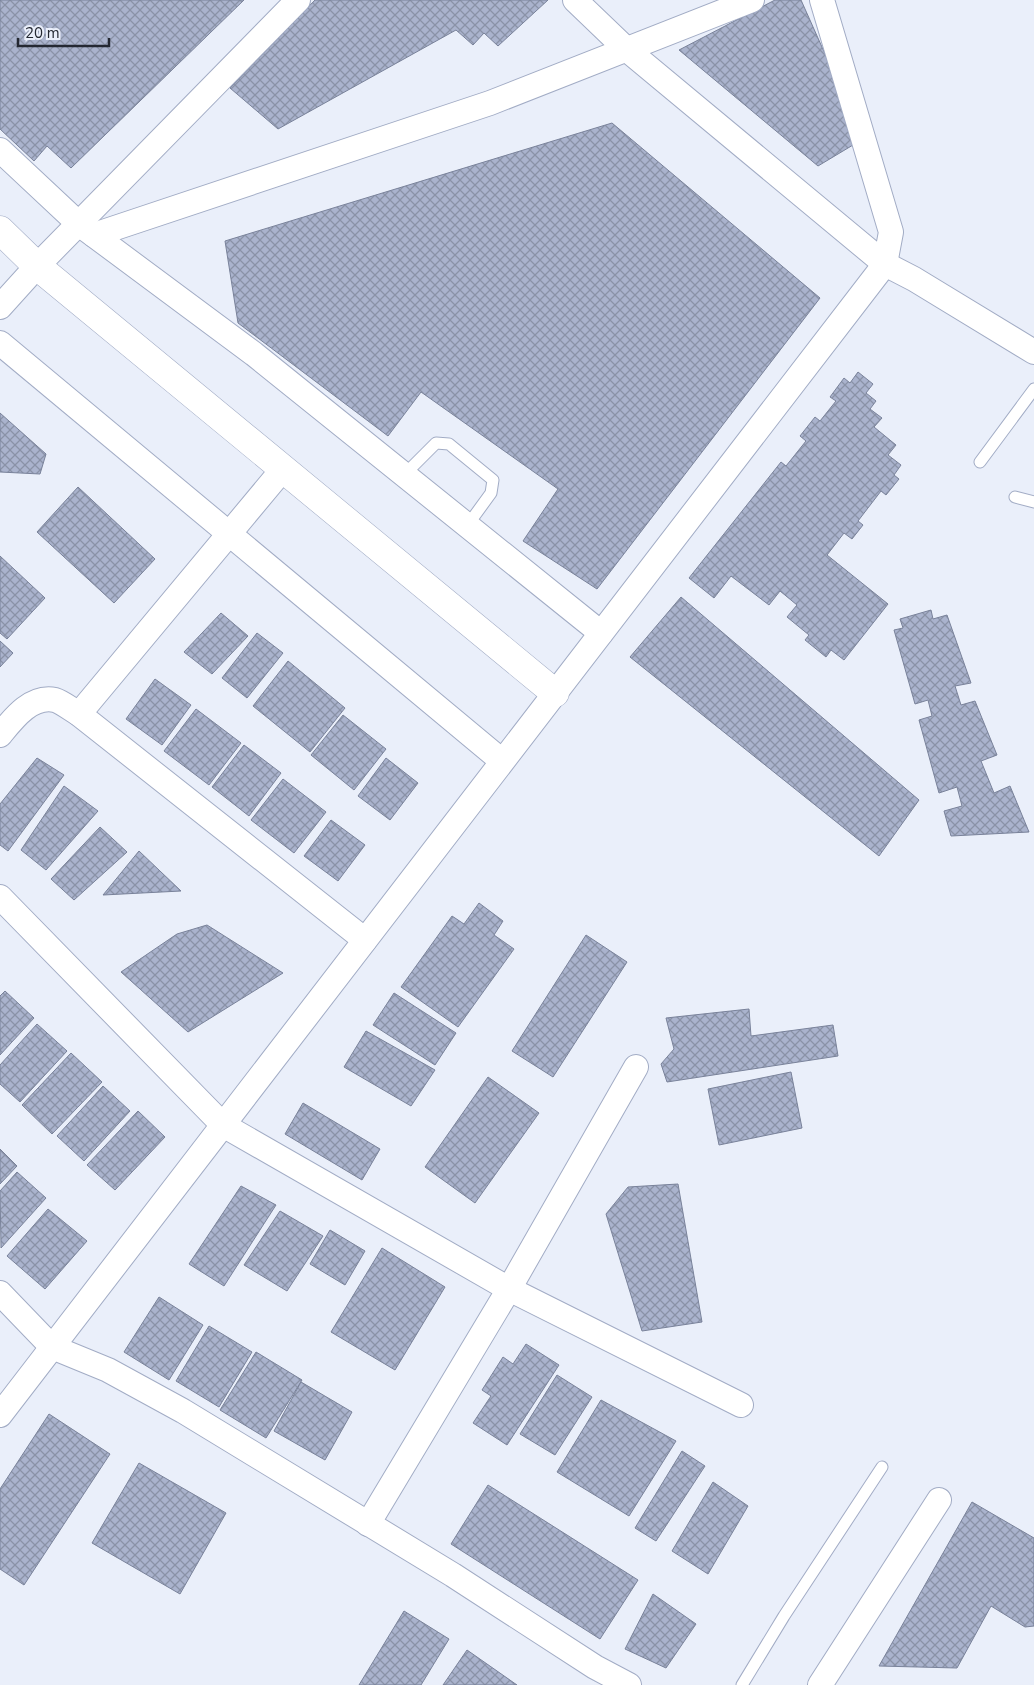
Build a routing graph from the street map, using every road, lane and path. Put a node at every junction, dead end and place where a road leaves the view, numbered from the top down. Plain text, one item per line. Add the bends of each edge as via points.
1 (298, 0) edge
2 (575, 0) edge
3 (752, 0) edge
4 (822, 0) edge
5 (625, 48) junction
6 (0, 150) edge
7 (86, 229) junction
8 (0, 230) edge
9 (885, 264) junction
10 (37, 266) junction
11 (0, 307) edge
12 (0, 343) edge
13 (1034, 352) edge
14 (1034, 389) edge
15 (980, 462) dead end
16 (283, 468) junction
17 (404, 475) junction
18 (1015, 497) dead end
19 (1034, 502) edge
20 (467, 526) junction
21 (228, 535) junction
22 (601, 633) junction
23 (555, 693) junction
24 (79, 714) junction
25 (0, 734) edge
26 (502, 761) junction
27 (0, 897) edge
28 (365, 940) junction
29 (636, 1066) dead end
30 (223, 1125) junction
31 (508, 1289) junction
32 (0, 1293) edge
33 (52, 1347) junction
34 (741, 1405) dead end
35 (0, 1415) edge
36 (882, 1467) dead end
37 (939, 1500) dead end
38 (368, 1524) junction
39 (629, 1685) edge
40 (742, 1685) edge
41 (820, 1685) edge

1 - 7 street
2 - 5 street
3 - 5 street
4 - 9 street via 891,232
5 - 7 street via 490,103
5 - 9 street
6 - 7 street
7 - 10 street
7 - 17 street via 254,354
8 - 10 street
9 - 13 street
9 - 22 street
10 - 11 street
10 - 16 street
12 - 21 street
14 - 15 lane
16 - 21 street
16 - 23 street
17 - 20 street
17 - 20 lane via 436,443 449,444 493,480 491,493
18 - 19 lane
20 - 22 street
21 - 24 street
21 - 26 street
22 - 23 street
23 - 26 street
24 - 25 street via 55,700 36,701 18,713
24 - 28 street
26 - 28 street
27 - 30 street
28 - 30 street
29 - 31 street
30 - 31 street
30 - 33 street
31 - 34 street
31 - 38 street
32 - 33 street
33 - 35 street
33 - 38 street via 108,1370 184,1411
36 - 40 lane
37 - 41 street
38 - 39 street

